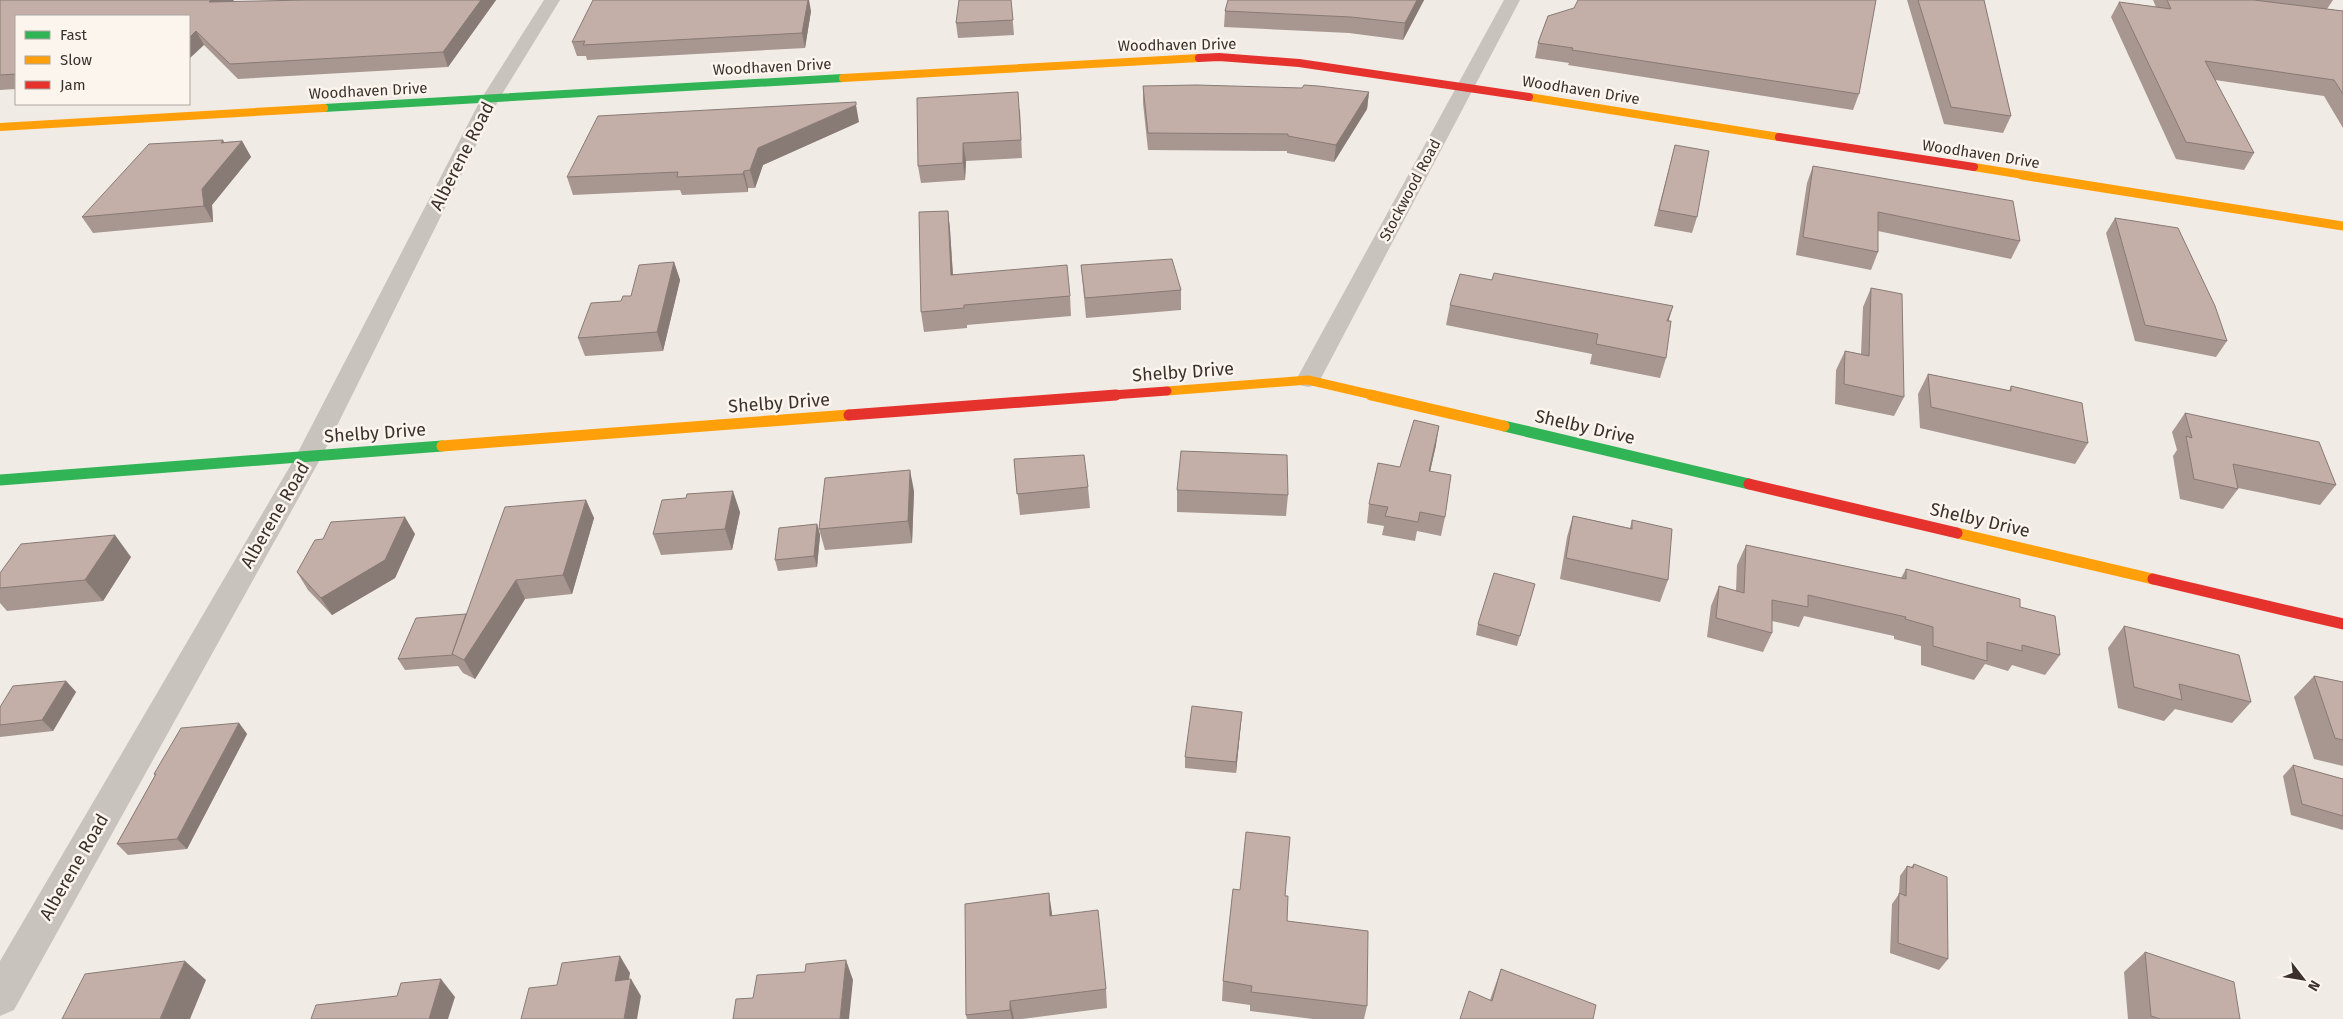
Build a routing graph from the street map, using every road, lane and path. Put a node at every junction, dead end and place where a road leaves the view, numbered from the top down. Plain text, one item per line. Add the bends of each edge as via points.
1 (552, 0) edge
2 (1512, 0) edge
3 (1466, 87) junction
4 (490, 99) junction
5 (0, 127) edge
6 (2343, 226) edge
7 (1308, 380) junction
8 (308, 456) junction
9 (0, 480) edge
10 (2343, 624) edge
11 (0, 997) edge

1 - 4 street, Alberene Road
2 - 3 street, Stockwood Road
3 - 4 street, Woodhaven Drive via 1299,63 1219,57
3 - 6 street, Woodhaven Drive
3 - 7 street, Stockwood Road
4 - 5 street, Woodhaven Drive
4 - 8 street, Alberene Road
7 - 8 street, Shelby Drive
7 - 10 street, Shelby Drive
8 - 9 street, Shelby Drive
8 - 11 street, Alberene Road

